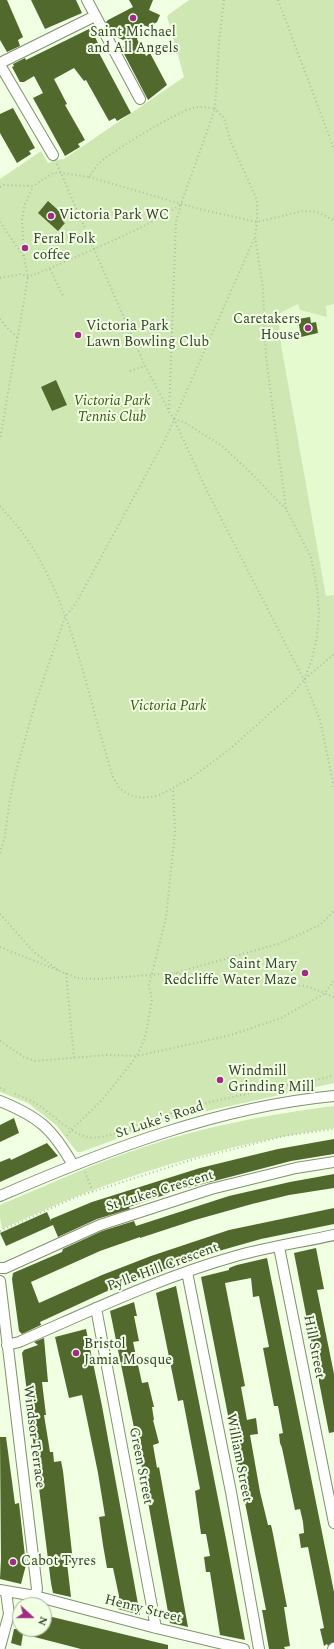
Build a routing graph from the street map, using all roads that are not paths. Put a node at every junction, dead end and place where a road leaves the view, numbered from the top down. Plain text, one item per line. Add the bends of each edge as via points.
1 (87, 0) edge
2 (95, 16) junction
3 (0, 64) edge
4 (140, 99) dead end
5 (53, 155) dead end
6 (334, 1096) edge
7 (0, 1101) edge
8 (334, 1162) edge
9 (73, 1165) junction
10 (0, 1196) edge
11 (334, 1235) edge
12 (278, 1247) junction
13 (0, 1268) edge
14 (187, 1272) junction
15 (0, 1281) edge
16 (1, 1299) edge
17 (96, 1308) junction
18 (7, 1345) junction
19 (334, 1523) edge
20 (3, 1591) edge
21 (35, 1596) junction
22 (156, 1628) junction
23 (0, 1647) edge
24 (244, 1649) edge
25 (259, 1649) edge

1 - 2 street
2 - 3 street
2 - 4 street
3 - 5 street
6 - 9 street, St Luke's Road via 245,1110
7 - 9 street via 32,1115 48,1129 61,1143
8 - 13 street, St Lukes Crescent via 296,1168 204,1192 100,1225
9 - 10 street, St Luke's Road
11 - 12 street, Pylle Hill Crescent
12 - 14 street, Pylle Hill Crescent via 236,1256
12 - 19 street, Hill Street
14 - 17 street, Pylle Hill Crescent
14 - 25 street, William Street
15 - 16 street, Windsor Terrace
16 - 18 street, Windsor Terrace
17 - 18 street, Pylle Hill Crescent
17 - 22 street, Green Street
18 - 21 street, Windsor Terrace via 37,1589
20 - 21 street, Henry Street
20 - 23 street via 9,1614
21 - 22 street, Henry Street
22 - 24 street, Henry Street

